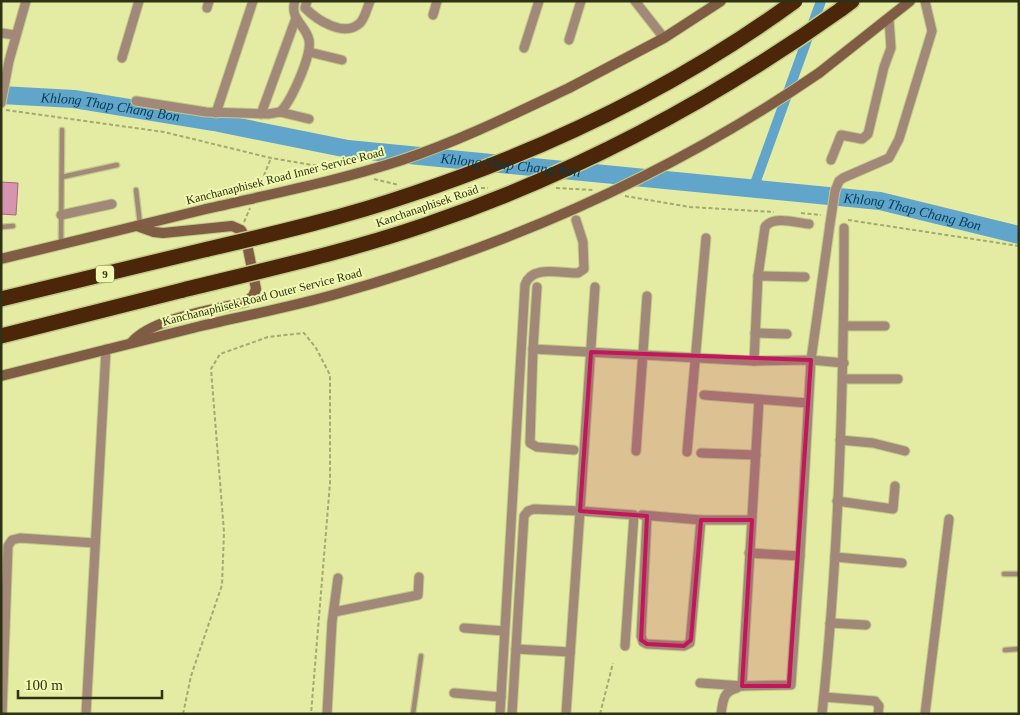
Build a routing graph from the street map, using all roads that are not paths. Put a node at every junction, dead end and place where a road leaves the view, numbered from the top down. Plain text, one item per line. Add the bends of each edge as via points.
1 (26, 1) edge
2 (139, 1) edge
3 (253, 1) edge
4 (295, 1) edge
5 (307, 1) edge
6 (370, 1) edge
7 (437, 1) edge
8 (539, 1) edge
9 (581, 1) edge
10 (635, 1) edge
11 (721, 1) edge
12 (795, 1) edge
13 (910, 1) edge
14 (925, 1) edge
15 (846, 6) edge
16 (433, 15) dead end
17 (296, 18) junction
18 (889, 19) junction
19 (1, 32) edge
20 (15, 35) junction
21 (664, 38) junction
22 (569, 40) dead end
23 (524, 48) dead end
24 (309, 52) junction
25 (122, 58) dead end
26 (342, 60) dead end
27 (136, 101) dead end
28 (1, 103) edge
29 (216, 112) junction
30 (280, 112) junction
31 (261, 114) junction
32 (309, 119) dead end
33 (62, 130) dead end
34 (831, 160) dead end
35 (117, 165) dead end
36 (62, 177) junction
37 (136, 190) dead end
38 (112, 204) dead end
39 (61, 215) junction
40 (576, 220) dead end
41 (809, 224) dead end
42 (13, 226) dead end
43 (138, 226) junction
44 (1, 227) edge
45 (844, 228) dead end
46 (706, 238) dead end
47 (61, 245) junction
48 (1, 259) edge
49 (758, 276) junction
50 (805, 277) dead end
51 (537, 287) dead end
52 (595, 287) dead end
53 (647, 296) dead end
54 (1, 300) edge
55 (844, 326) junction
56 (886, 326) dead end
57 (756, 332) junction
58 (787, 334) dead end
59 (1, 336) edge
60 (132, 342) junction
61 (106, 348) junction
62 (533, 350) junction
63 (591, 352) junction
64 (643, 354) junction
65 (696, 358) junction
66 (811, 360) junction
67 (754, 361) junction
68 (844, 363) junction
69 (1, 376) edge
70 (844, 379) junction
71 (898, 379) dead end
72 (704, 395) dead end
73 (759, 400) junction
74 (808, 403) junction
75 (840, 440) junction
76 (574, 450) dead end
77 (636, 451) dead end
78 (905, 451) dead end
79 (687, 452) dead end
80 (701, 453) dead end
81 (756, 455) junction
82 (895, 486) dead end
83 (837, 501) junction
84 (580, 512) junction
85 (634, 515) junction
86 (647, 516) junction
87 (949, 519) dead end
88 (701, 520) junction
89 (752, 520) junction
90 (95, 543) junction
91 (749, 553) junction
92 (800, 556) junction
93 (834, 557) junction
94 (902, 563) dead end
95 (1004, 574) dead end
96 (1019, 574) edge
97 (419, 577) dead end
98 (338, 578) dead end
99 (334, 612) junction
100 (830, 623) junction
101 (866, 625) dead end
102 (464, 628) dead end
103 (504, 631) junction
104 (625, 646) dead end
105 (516, 649) junction
106 (1019, 649) edge
107 (1006, 650) dead end
108 (570, 652) junction
109 (421, 656) dead end
110 (700, 683) dead end
111 (742, 686) junction
112 (454, 693) dead end
113 (501, 697) junction
114 (824, 697) junction
115 (2, 714) edge
116 (86, 714) edge
117 (327, 714) edge
118 (413, 714) edge
119 (500, 714) edge
120 (512, 714) edge
121 (566, 714) edge
122 (720, 714) edge
123 (822, 714) edge
124 (878, 714) edge
125 (924, 714) edge

1 - 20 street
2 - 25 street
3 - 29 street
4 - 17 street via 293,10
5 - 6 street via 305,8 329,27 353,28 361,22
7 - 16 street
8 - 23 street
9 - 22 street
10 - 21 street
11 - 21 main road, Kanchanaphisek Road Inner Service Road
12 - 54 highway, Kanchanaphisek Road / 9, bridge via 709,57 624,104 518,154 413,194 304,226
13 - 18 main road, Kanchanaphisek Road Outer Service Road
14 - 66 street, bridge via 932,31 899,139 889,158 843,178 835,191
15 - 59 highway, Kanchanaphisek Road, bridge via 718,90 640,134 548,178 424,225 314,258
17 - 24 street via 308,35
17 - 31 street
18 - 34 street via 891,48 868,134 862,139 841,135
18 - 60 main road, Kanchanaphisek Road Outer Service Road, bridge via 819,73 738,126 593,202 495,243 339,294
19 - 20 street
20 - 28 street
21 - 43 main road, Kanchanaphisek Road Inner Service Road, bridge via 490,125 402,160
24 - 26 street
24 - 30 street
27 - 29 street
29 - 31 street
30 - 31 street
30 - 32 street
33 - 36 lane
35 - 36 lane
36 - 39 lane
37 - 43 lane
38 - 39 street
39 - 47 lane
40 - 103 street via 583,242 584,270 578,273 535,273 525,285
41 - 49 street via 775,221 767,224
42 - 44 lane
43 - 47 main road, Kanchanaphisek Road Inner Service Road
43 - 60 main road via 163,233 232,226 241,230 246,239 256,289 246,302 160,324 139,334
45 - 55 street
46 - 65 street
47 - 48 main road, Kanchanaphisek Road Inner Service Road
49 - 50 street
49 - 57 street
51 - 62 street
52 - 63 street
53 - 64 street
55 - 56 street
55 - 68 street
57 - 58 street
57 - 67 street
60 - 61 main road, Kanchanaphisek Road Outer Service Road
61 - 69 main road, Kanchanaphisek Road Outer Service Road
61 - 90 street
62 - 63 street
62 - 76 street via 530,443 537,447
63 - 64 street
63 - 84 street
64 - 65 street
64 - 77 street
65 - 67 street
65 - 79 street
66 - 67 street
66 - 68 street
66 - 74 street
68 - 70 street
70 - 71 street
70 - 75 street
72 - 73 street
73 - 74 street
73 - 81 street
74 - 92 street
75 - 78 street via 873,443
75 - 83 street
80 - 81 street
81 - 89 street
82 - 83 street via 893,509
83 - 93 street
84 - 85 street
84 - 105 street via 534,509 524,516
84 - 108 street
85 - 86 street
85 - 104 street
86 - 88 street
86 - 88 street via 640,636 647,644 684,646 690,643
87 - 125 street
88 - 89 street
89 - 91 street
90 - 115 street via 20,538 12,540 8,546
90 - 116 street
91 - 92 street
91 - 111 street
92 - 111 street via 792,684
93 - 94 street
93 - 100 street
95 - 96 lane
97 - 99 street via 418,595
98 - 99 street
99 - 117 street
100 - 101 street
100 - 114 street
102 - 103 street
103 - 113 street
105 - 108 street
105 - 120 street
106 - 107 lane
108 - 121 street
109 - 118 lane
110 - 111 street
111 - 122 street via 728,690
112 - 113 street
113 - 119 street
114 - 123 street
114 - 124 street via 875,701

